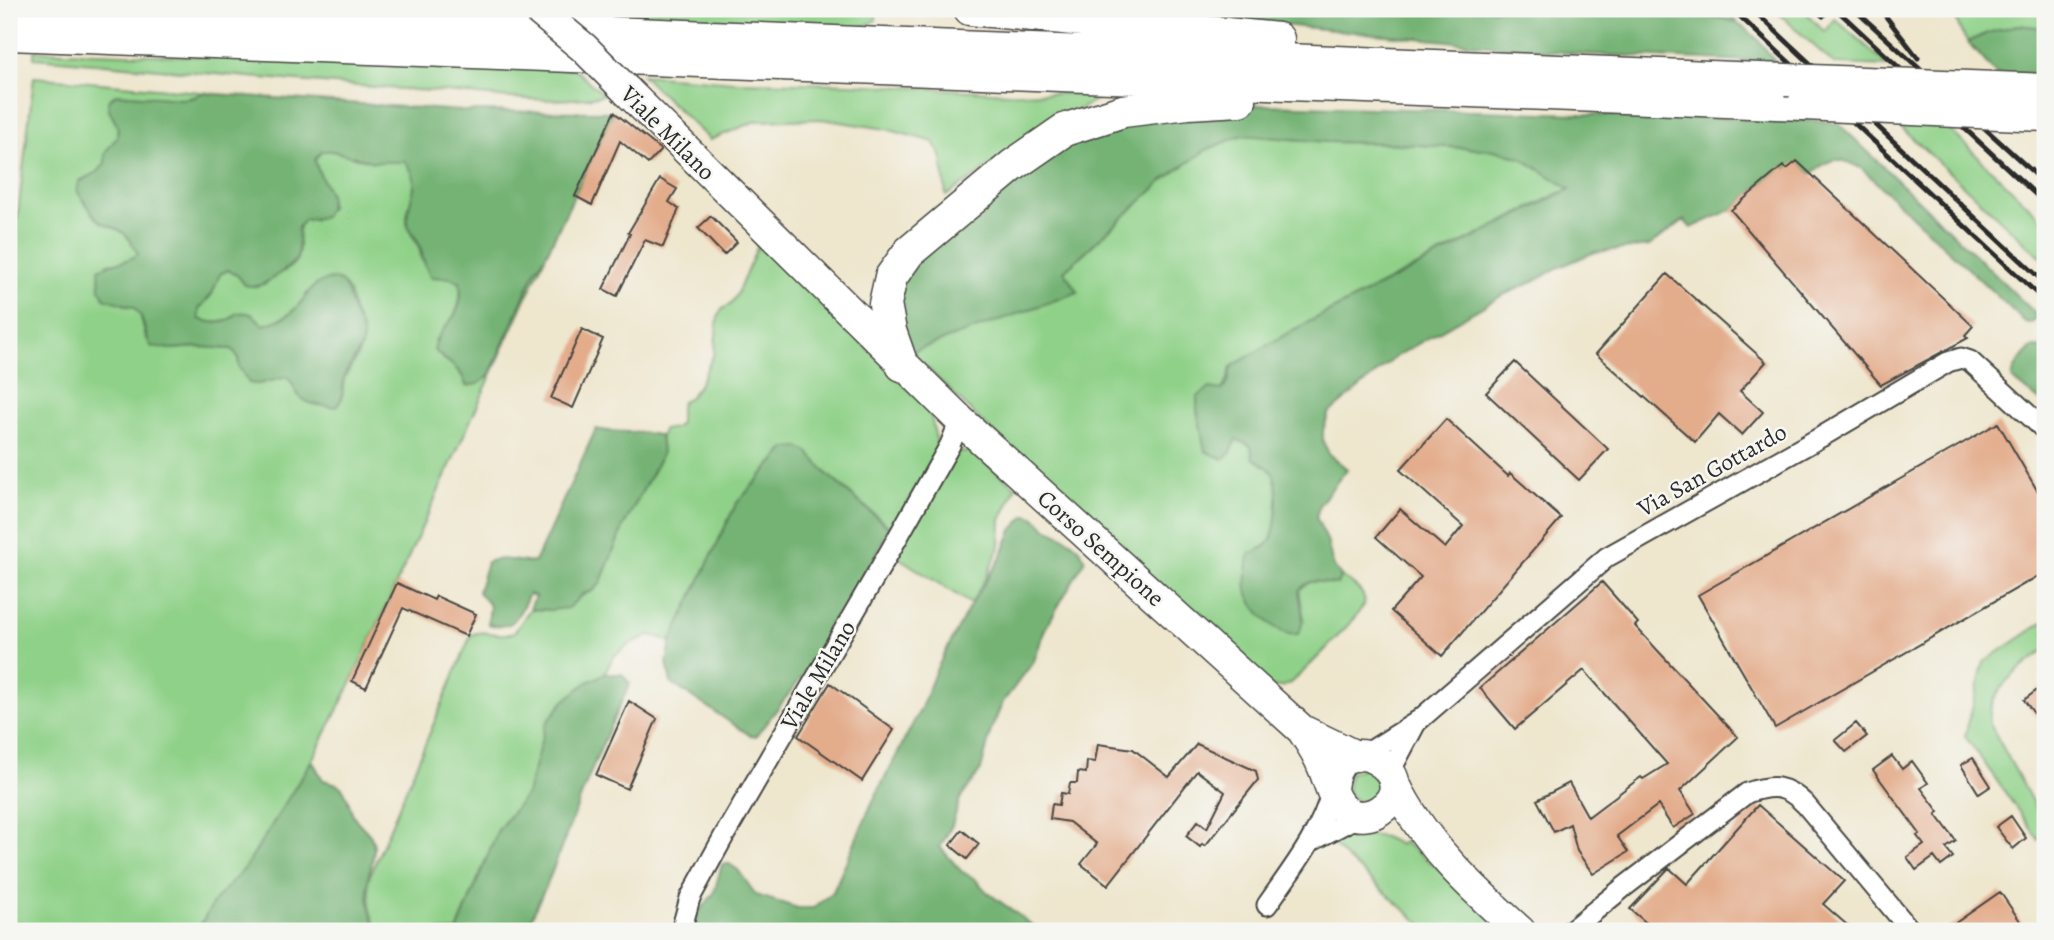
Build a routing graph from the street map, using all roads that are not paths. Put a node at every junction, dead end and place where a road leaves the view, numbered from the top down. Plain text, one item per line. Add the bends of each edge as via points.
1 (9, 9) edge
2 (537, 9) edge
3 (555, 9) edge
4 (970, 9) edge
5 (9, 34) edge
6 (584, 48) junction
7 (1473, 79) junction
8 (2045, 90) edge
9 (2045, 115) edge
10 (902, 365) junction
11 (960, 420) junction
12 (2045, 430) edge
13 (1418, 720) junction
14 (1302, 730) junction
15 (1360, 755) junction
16 (1392, 777) junction
17 (1332, 790) junction
18 (1364, 816) junction
19 (1310, 843) junction
20 (1440, 854) junction
21 (1267, 905) dead end
22 (681, 931) edge
23 (1520, 931) edge
24 (1570, 931) edge
25 (1910, 931) edge

1 - 7 highway
2 - 6 main road, Viale Milano, bridge
3 - 6 main road, Viale Milano, bridge
4 - 7 highway via 1322,44
5 - 7 highway
6 - 10 main road, Viale Milano, bridge
7 - 8 highway, bridge via 1785,80
7 - 9 highway, bridge via 1804,104
7 - 10 highway via 1123,111 1064,130 909,252 891,277 885,304
10 - 11 main road, Corso Sempione
11 - 14 main road, Corso Sempione
11 - 22 street, Viale Milano via 930,481 690,898
12 - 13 street, Via San Gottardo via 1970,360 1948,362 1607,557
13 - 15 street, Via San Gottardo
13 - 16 street, Via San Gottardo
14 - 15 main road, Corso Sempione
14 - 17 main road, Corso Sempione
15 - 16 main road via 1380,760
15 - 17 main road via 1336,771
16 - 18 main road via 1394,792 1385,807
16 - 20 main road via 1404,804
17 - 18 main road via 1341,807
17 - 19 street
18 - 19 street
18 - 20 main road
19 - 21 street
20 - 23 main road
24 - 25 street via 1747,793 1777,787 1805,804

